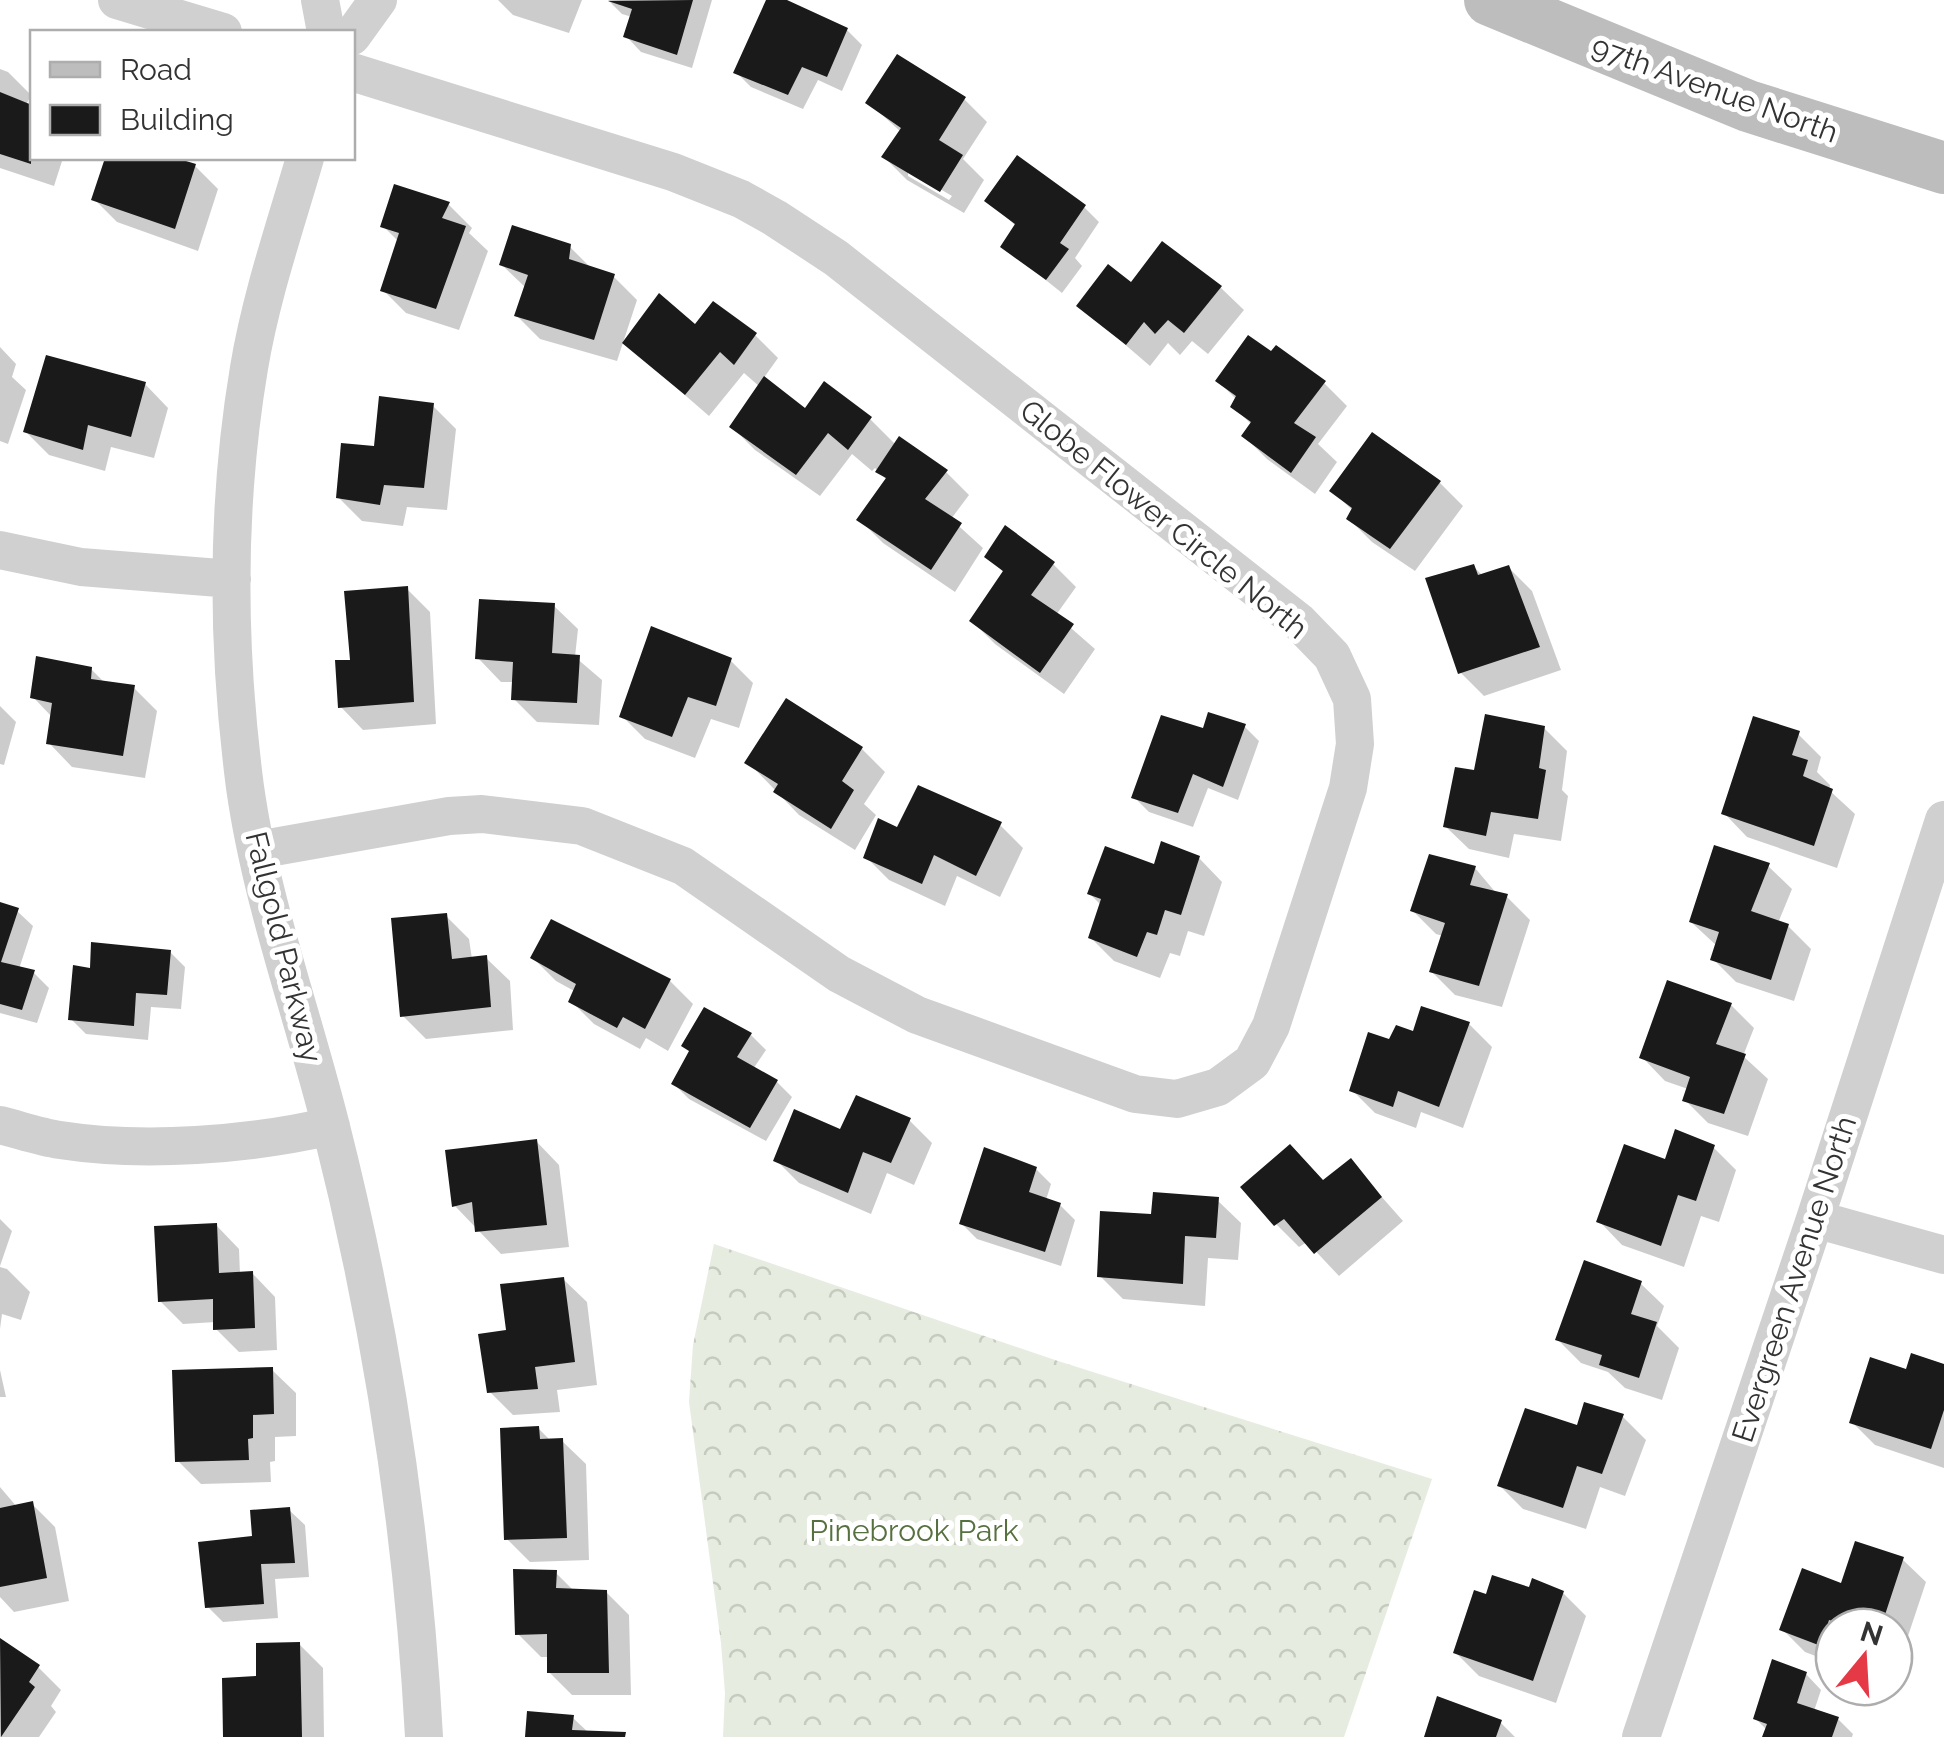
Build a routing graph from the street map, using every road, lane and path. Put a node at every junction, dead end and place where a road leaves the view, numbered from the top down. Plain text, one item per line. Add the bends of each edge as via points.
1 (117, 0) edge
2 (320, 0) edge
3 (378, 0) edge
4 (1490, 0) edge
5 (216, 30) edge
6 (326, 30) edge
7 (355, 32) edge
8 (355, 73) edge
9 (304, 160) edge
10 (1944, 168) edge
11 (0, 550) edge
12 (232, 579) junction
13 (1944, 820) edge
14 (257, 850) junction
15 (0, 1125) edge
16 (331, 1126) junction
17 (1816, 1219) junction
18 (1944, 1255) edge
19 (424, 1737) edge
20 (1641, 1737) edge

1 - 5 street
2 - 6 street
3 - 7 street
4 - 10 street, 97th Avenue North via 1748,106
8 - 14 street, Globe Flower Circle North via 672,172 741,199 836,258 1299,622 1339,670 1352,699 1355,744 1348,788 1271,1026 1252,1062 1218,1087 1177,1100 1135,1094 918,1015 839,974 683,866 582,826 466,815
9 - 12 street, Fallgold Parkway via 249,366
11 - 12 street via 80,567
12 - 14 street, Fallgold Parkway via 236,701
13 - 17 street, Evergreen Avenue North
14 - 16 street, Fallgold Parkway
15 - 16 street via 60,1140 172,1145
16 - 19 street, Fallgold Parkway via 396,1452
17 - 18 street
17 - 20 street, Evergreen Avenue North

